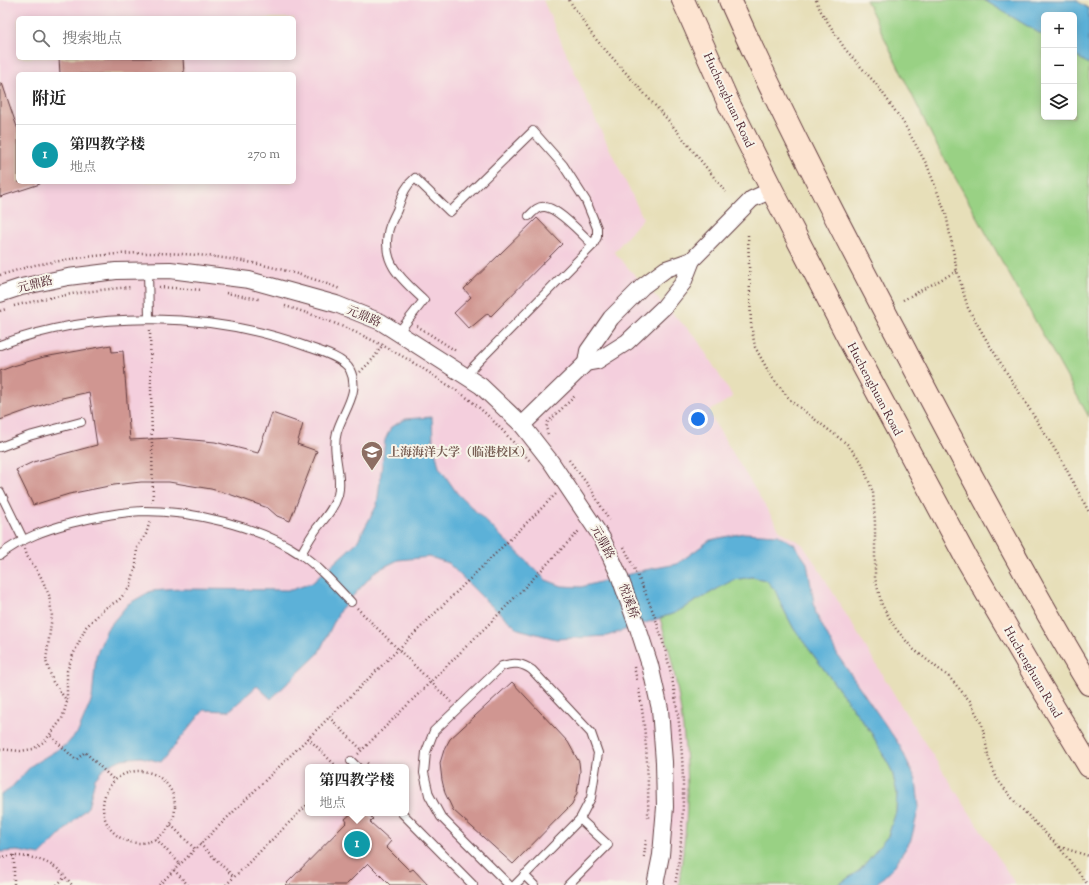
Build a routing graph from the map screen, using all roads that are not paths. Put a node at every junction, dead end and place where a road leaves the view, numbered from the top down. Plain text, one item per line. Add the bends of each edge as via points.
1 (683, 0) edge
2 (730, 0) edge
3 (772, 190) junction
4 (529, 216) dead end
5 (593, 245) junction
6 (692, 260) junction
7 (148, 270) junction
8 (0, 294) edge
9 (150, 319) junction
10 (398, 333) junction
11 (0, 345) edge
12 (586, 363) junction
13 (466, 377) junction
14 (81, 422) dead end
15 (522, 425) junction
16 (0, 447) edge
17 (0, 492) edge
18 (23, 539) junction
19 (301, 554) junction
20 (0, 555) edge
21 (619, 575) joint
22 (351, 602) road end
23 (1089, 684) edge
24 (1089, 766) edge
25 (405, 816) edge
26 (580, 820) junction
27 (524, 875) junction
28 (473, 885) edge
29 (509, 885) edge
30 (514, 885) edge
31 (534, 885) edge
32 (568, 885) edge
33 (656, 885) edge

1 - 3 main road, Huchenghuan Road
2 - 23 main road via 836,219 933,404 998,526
3 - 6 street via 752,199
3 - 24 main road, Huchenghuan Road via 965,556
4 - 5 lane via 537,208 544,206 556,210
5 - 10 lane via 597,237 597,228 586,201 563,165 533,131 450,212 415,178 408,184 388,232 387,247 390,262 400,278 424,300
5 - 13 lane
6 - 12 street via 683,283 664,307 627,342 597,361
6 - 12 street via 666,269 643,286 611,318 588,351
7 - 8 street, 元鼎路 via 68,277
7 - 9 lane
7 - 10 street, 元鼎路 via 170,270 249,280 336,304 381,322
9 - 11 lane via 99,322 56,329 17,338
9 - 19 lane via 202,322 247,329 323,352 343,361 349,368 353,378 353,393 337,432 335,445 339,476 338,494 332,508
10 - 13 street, 元鼎路
12 - 15 street
13 - 15 street, 元鼎路 via 481,386
14 - 16 lane
15 - 21 street, 元鼎路 via 551,462 598,531
17 - 18 lane
18 - 19 lane via 99,516 142,511 212,519 280,542
18 - 20 lane
19 - 22 lane
21 - 33 street, 悦溪桥 via 650,666 660,710 665,807
25 - 28 lane
26 - 27 lane
26 - 29 lane via 591,798 598,754 591,733 532,670 524,665 512,663 502,666 434,731 426,752 424,773 429,796 441,817
26 - 32 lane via 608,846
27 - 30 lane
27 - 31 lane

